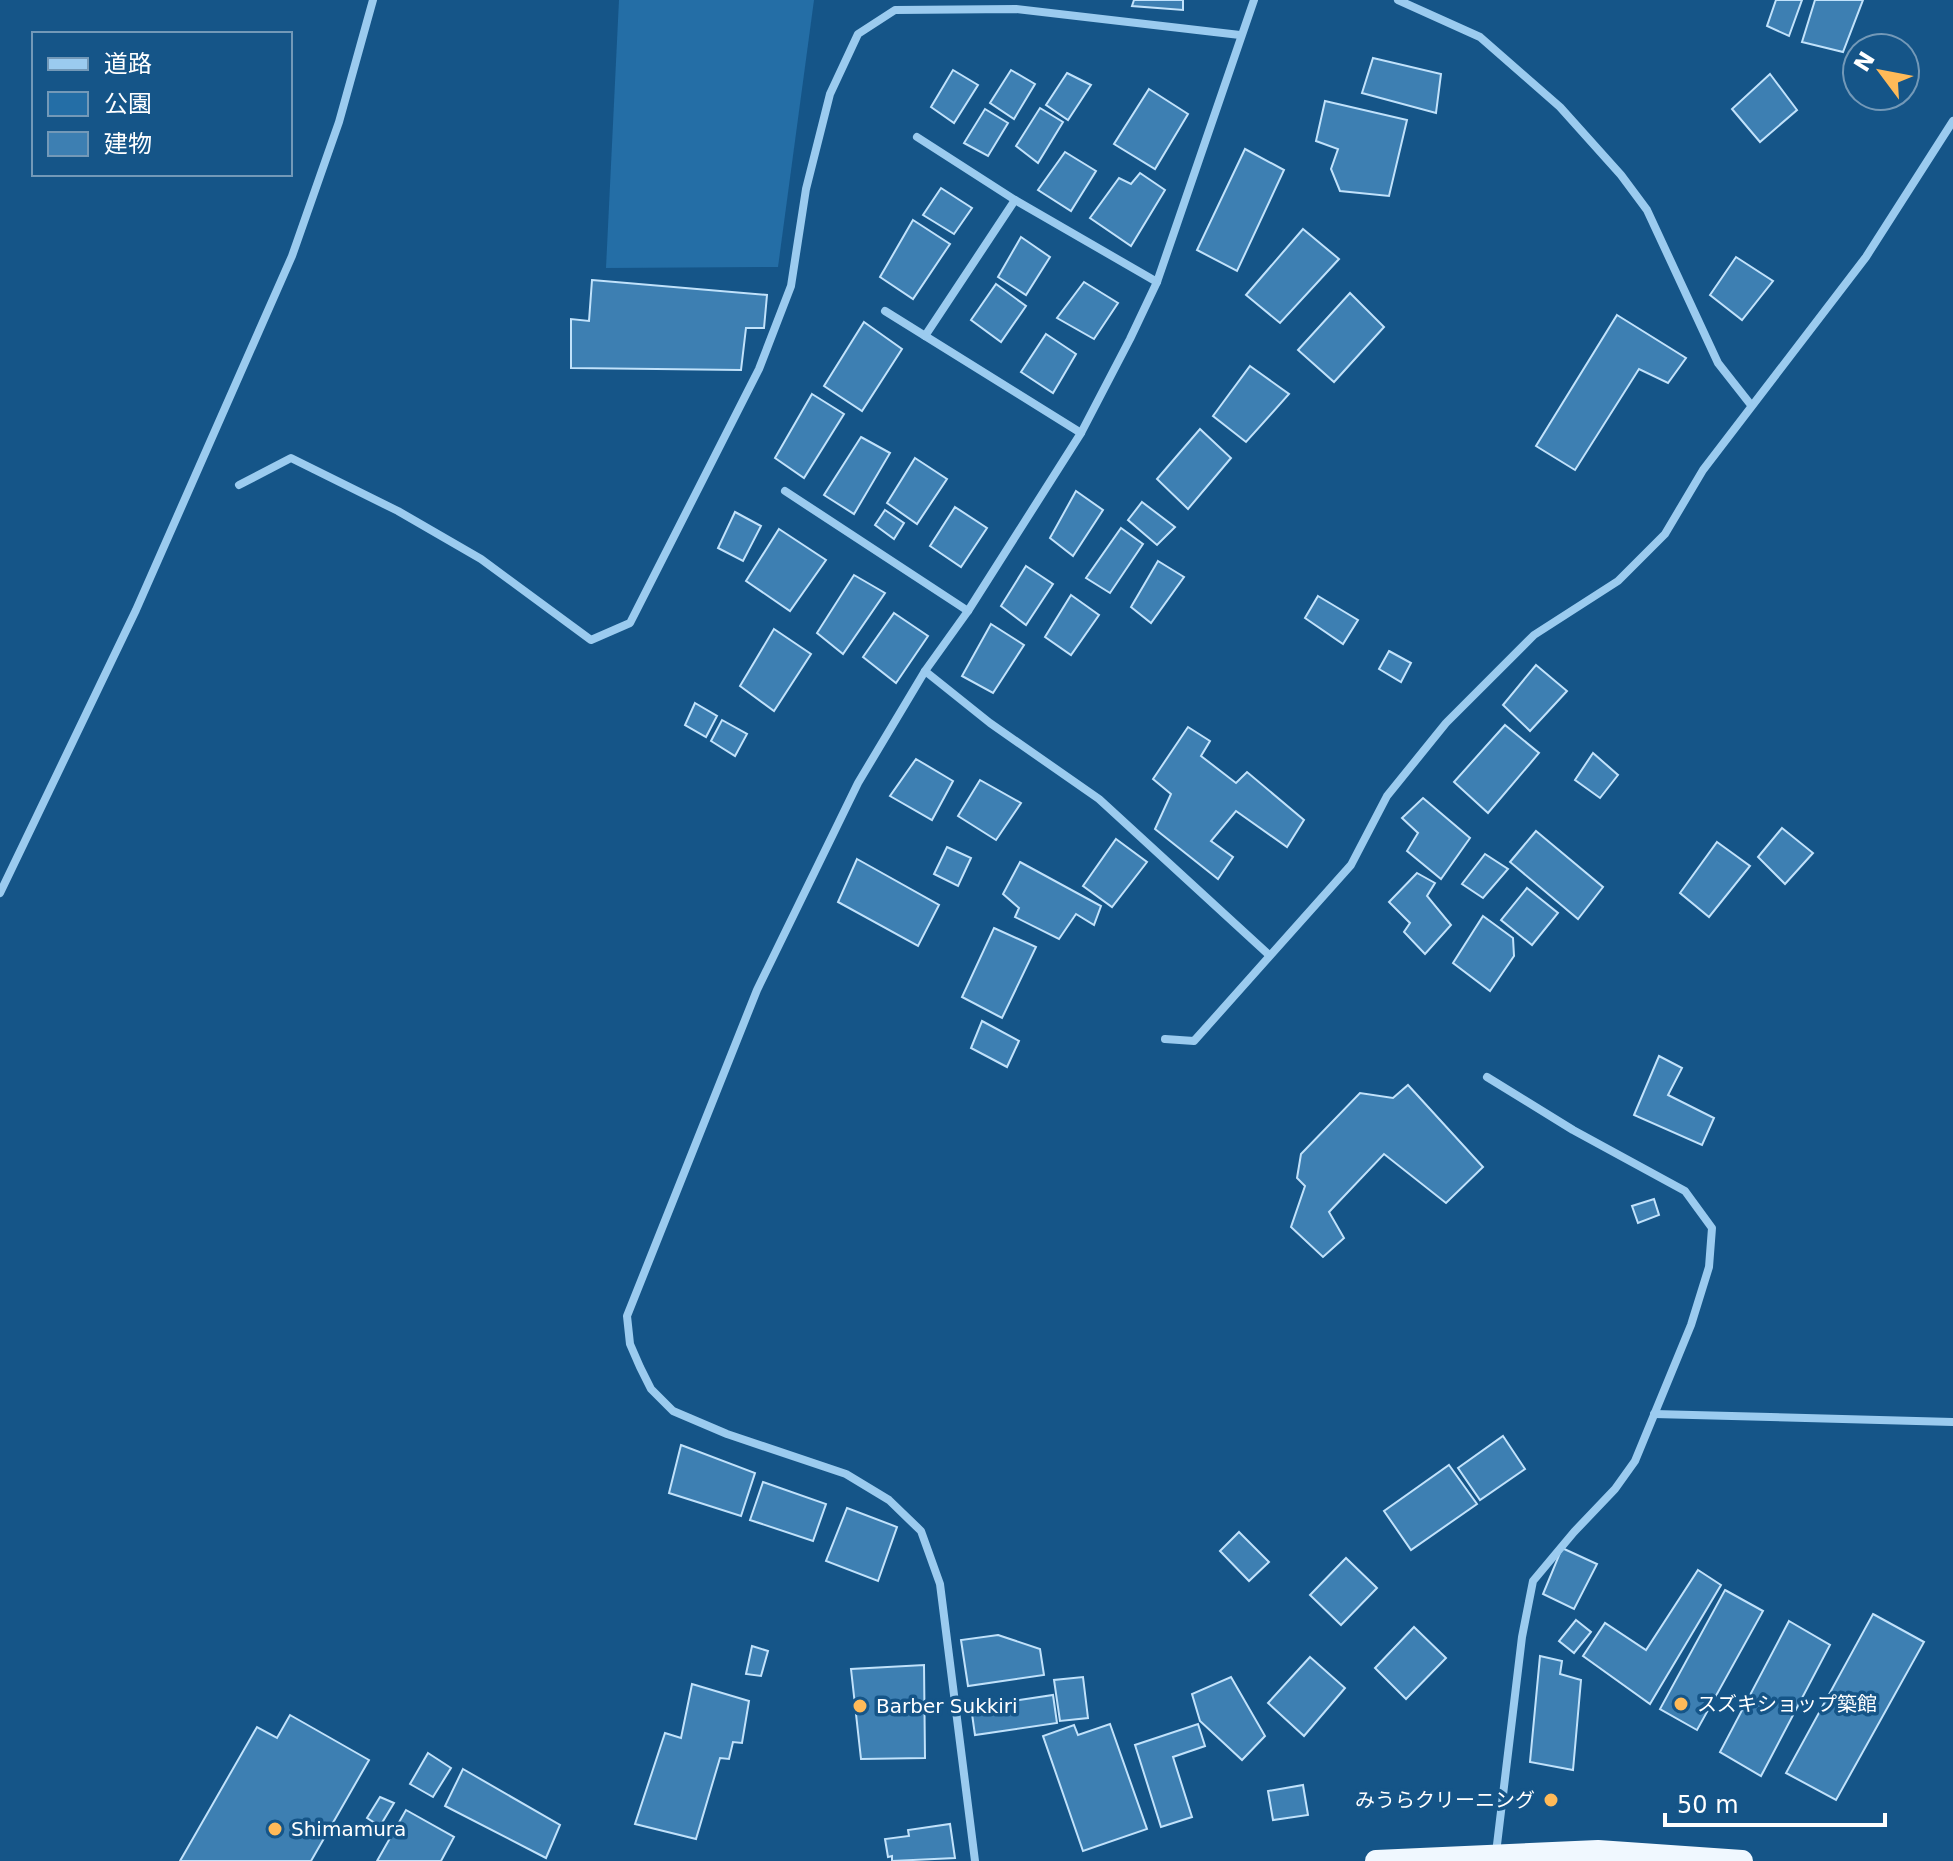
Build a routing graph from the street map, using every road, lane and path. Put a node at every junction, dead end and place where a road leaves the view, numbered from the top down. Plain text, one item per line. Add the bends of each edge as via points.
1 (373, 0) edge
2 (1254, 0) edge
3 (1398, 0) edge
4 (1240, 35) junction
5 (1953, 121) edge
6 (917, 137) dead end
7 (1015, 200) junction
8 (1157, 282) junction
9 (885, 311) dead end
10 (925, 336) junction
11 (1751, 405) junction
12 (1081, 433) junction
13 (239, 485) dead end
14 (785, 491) dead end
15 (968, 611) junction
16 (925, 671) junction
17 (0, 893) edge
18 (1268, 954) junction
19 (1165, 1039) dead end
20 (1487, 1077) dead end
21 (1654, 1414) junction
22 (1953, 1422) edge
23 (1487, 1856) edge
24 (975, 1861) edge
25 (1376, 1861) edge
26 (1742, 1861) edge

1 - 17 street via 339,122 286,270 136,610
2 - 4 street
3 - 11 street via 1480,37 1560,107 1621,175 1647,210 1718,363
4 - 8 street
4 - 13 street via 1016,9 895,10 858,34 830,94 806,189 791,286 759,369 630,623 591,640 481,559 291,458
5 - 11 street via 1866,257
6 - 7 street
7 - 8 street
7 - 10 street
8 - 12 street
9 - 10 street
10 - 12 street
11 - 18 street via 1665,534 1618,581 1534,635 1477,690 1387,796 1351,865
12 - 15 street
14 - 15 street
15 - 16 street
16 - 18 street via 1099,799
16 - 24 street via 858,783 757,990 627,1316 630,1344 640,1367 651,1389 673,1411 846,1474 889,1500 921,1531 940,1584
18 - 19 street via 1194,1041
20 - 21 street via 1685,1191 1712,1228 1709,1267 1691,1325
21 - 22 street
21 - 23 street via 1635,1461 1615,1489 1533,1581
23 - 25 highway
23 - 26 highway via 1598,1851

